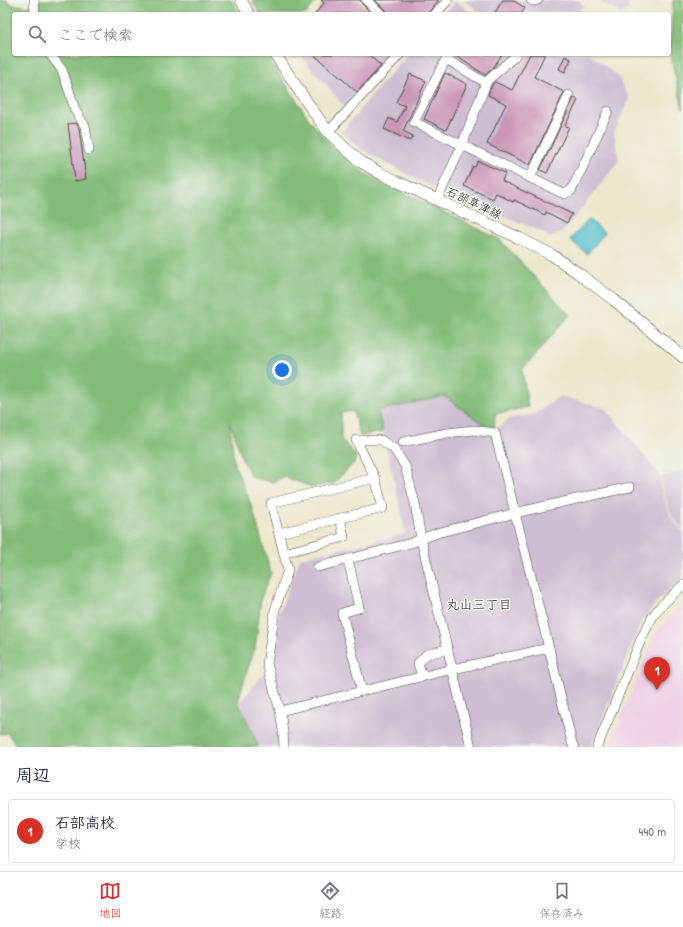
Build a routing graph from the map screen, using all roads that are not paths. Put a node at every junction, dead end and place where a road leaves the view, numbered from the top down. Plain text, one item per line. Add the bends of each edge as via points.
1 (34, 0) edge
2 (241, 0) edge
3 (366, 0) edge
4 (448, 0) edge
5 (531, 0) edge
6 (538, 0) edge
7 (35, 12) edge
8 (248, 12) edge
9 (379, 12) edge
10 (437, 12) edge
11 (52, 56) edge
12 (276, 56) edge
13 (398, 56) edge
14 (515, 56) edge
15 (486, 83) junction
16 (569, 96) dead end
17 (608, 111) dead end
18 (328, 132) junction
19 (462, 145) junction
20 (89, 150) dead end
21 (530, 178) junction
22 (437, 200) junction
23 (683, 357) edge
24 (403, 442) dead end
25 (375, 478) junction
26 (630, 487) dead end
27 (514, 513) junction
28 (340, 518) junction
29 (279, 533) junction
30 (421, 539) junction
31 (284, 553) junction
32 (348, 559) junction
33 (318, 567) dead end
34 (683, 585) edge
35 (549, 648) junction
36 (448, 649) junction
37 (453, 669) junction
38 (422, 677) junction
39 (362, 691) junction
40 (280, 711) junction
41 (284, 747) edge
42 (472, 747) edge
43 (574, 747) edge
44 (597, 747) edge

1 - 7 street
2 - 8 main road
3 - 9 street
4 - 10 street
5 - 6 street
11 - 20 street via 62,70 75,110 86,126
12 - 18 main road, 石部草津線
13 - 18 street
14 - 15 street
15 - 19 street
15 - 19 street via 446,58 414,122
16 - 21 street
17 - 21 street via 571,191 564,194
18 - 22 main road, 石部草津線 via 361,162
19 - 21 street
19 - 22 street
22 - 23 main road, 石部草津線 via 520,238 552,256 614,300
24 - 27 street via 474,430 495,433
25 - 28 street via 383,508
25 - 29 street via 271,503
25 - 30 street via 356,440 381,440 394,449 405,466
26 - 27 street
27 - 30 street
27 - 35 street
28 - 29 street
28 - 31 street via 344,537
29 - 31 street
30 - 32 street
30 - 36 street
31 - 40 street via 288,570 275,610 267,664
32 - 33 street
32 - 39 street via 360,608 342,612
34 - 44 street via 653,616
35 - 37 street
35 - 43 street
36 - 37 street
36 - 38 street via 427,654 418,663
37 - 38 street
37 - 42 street
38 - 39 street
39 - 40 street
40 - 41 street

